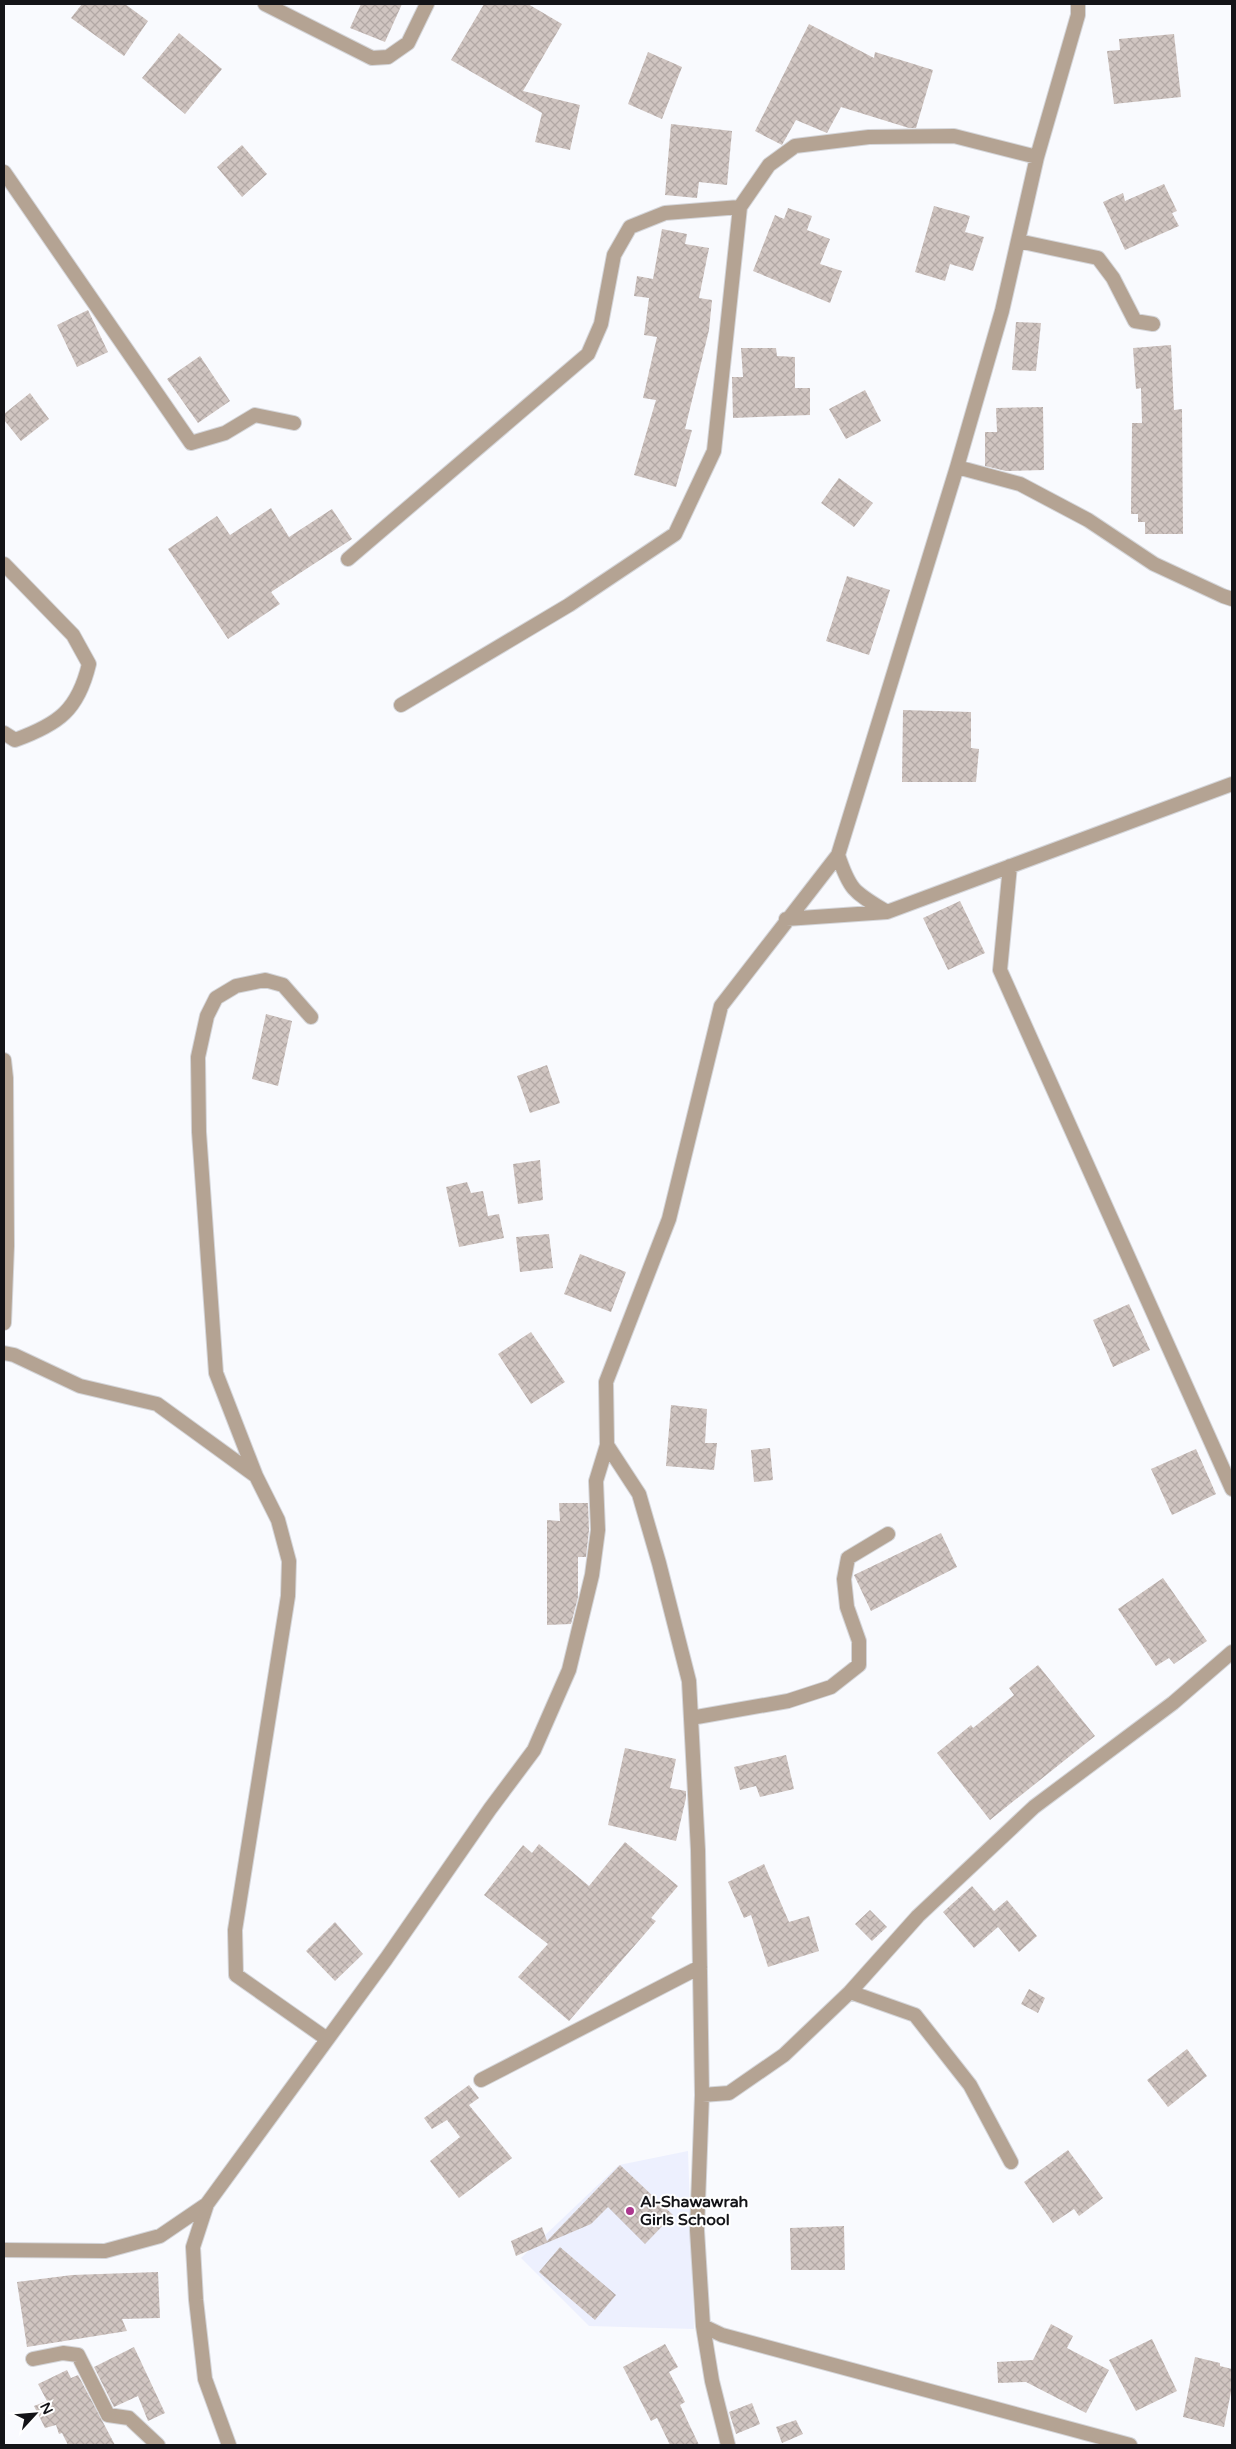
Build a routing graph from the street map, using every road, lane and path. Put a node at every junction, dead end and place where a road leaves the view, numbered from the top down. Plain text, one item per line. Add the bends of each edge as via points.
1 (265, 4) edge
2 (427, 4) edge
3 (1078, 4) edge
4 (1037, 157) junction
5 (4, 172) edge
6 (740, 207) junction
7 (1018, 241) junction
8 (1153, 324) dead end
9 (294, 423) dead end
10 (957, 467) junction
11 (348, 559) dead end
12 (4, 564) edge
13 (1232, 599) edge
14 (401, 705) dead end
15 (4, 733) edge
16 (1232, 784) edge
17 (838, 854) junction
18 (1010, 866) junction
19 (887, 912) junction
20 (786, 919) junction
21 (311, 1017) dead end
22 (4, 1060) edge
23 (4, 1324) edge
24 (4, 1353) edge
25 (607, 1445) junction
26 (256, 1476) junction
27 (1232, 1489) edge
28 (888, 1534) dead end
29 (1232, 1652) edge
30 (691, 1718) junction
31 (700, 1967) junction
32 (850, 1992) junction
33 (328, 2039) junction
34 (481, 2080) dead end
35 (702, 2095) junction
36 (1011, 2162) dead end
37 (207, 2204) junction
38 (4, 2250) edge
39 (703, 2326) junction
40 (33, 2359) dead end
41 (158, 2445) edge
42 (229, 2445) edge
43 (728, 2445) edge
44 (1130, 2445) edge

1 - 2 street via 372,58 388,57 408,43
3 - 4 street via 1078,14
4 - 6 street via 954,136 869,137 795,146 769,164
4 - 7 street
5 - 9 street via 191,443 225,433 255,415
6 - 11 street via 665,213 630,227 614,255 601,324 588,354
6 - 14 street via 714,451 675,534 569,605
7 - 8 street via 1098,258 1113,278 1134,321
7 - 10 street via 1002,312
10 - 13 street via 1020,484 1088,520 1154,564
10 - 17 street
12 - 15 street via 73,635 89,664 83,689 70,710 36,733 15,740
16 - 18 street
17 - 19 street via 847,882 861,896
17 - 20 street
18 - 19 street
18 - 27 street via 1000,970
19 - 20 street
20 - 25 street via 721,1006 669,1219 606,1382
21 - 26 street via 282,985 265,980 236,986 216,998 207,1016 198,1057 199,1132 216,1373
22 - 23 street via 7,1246
24 - 26 street via 80,1386 157,1404
25 - 30 street via 639,1494 689,1681
25 - 33 street via 596,1481 598,1530 592,1575 570,1670 534,1750
26 - 33 street via 278,1520 289,1561 288,1587 235,1930 236,1975
28 - 30 street via 848,1558 845,1589 847,1607 860,1641 859,1665 831,1687 788,1701
29 - 32 street via 1173,1702 1034,1808 918,1916
30 - 31 street
31 - 34 street
31 - 35 street
32 - 35 street via 776,2061 729,2093
32 - 36 street via 915,2015 970,2084
33 - 37 street
35 - 39 street via 697,2230
37 - 38 street via 160,2236 105,2251
37 - 42 street via 193,2247 196,2300 205,2379
39 - 43 street via 712,2381
39 - 44 street via 722,2335
40 - 41 street via 64,2353 78,2356 108,2415 129,2418

